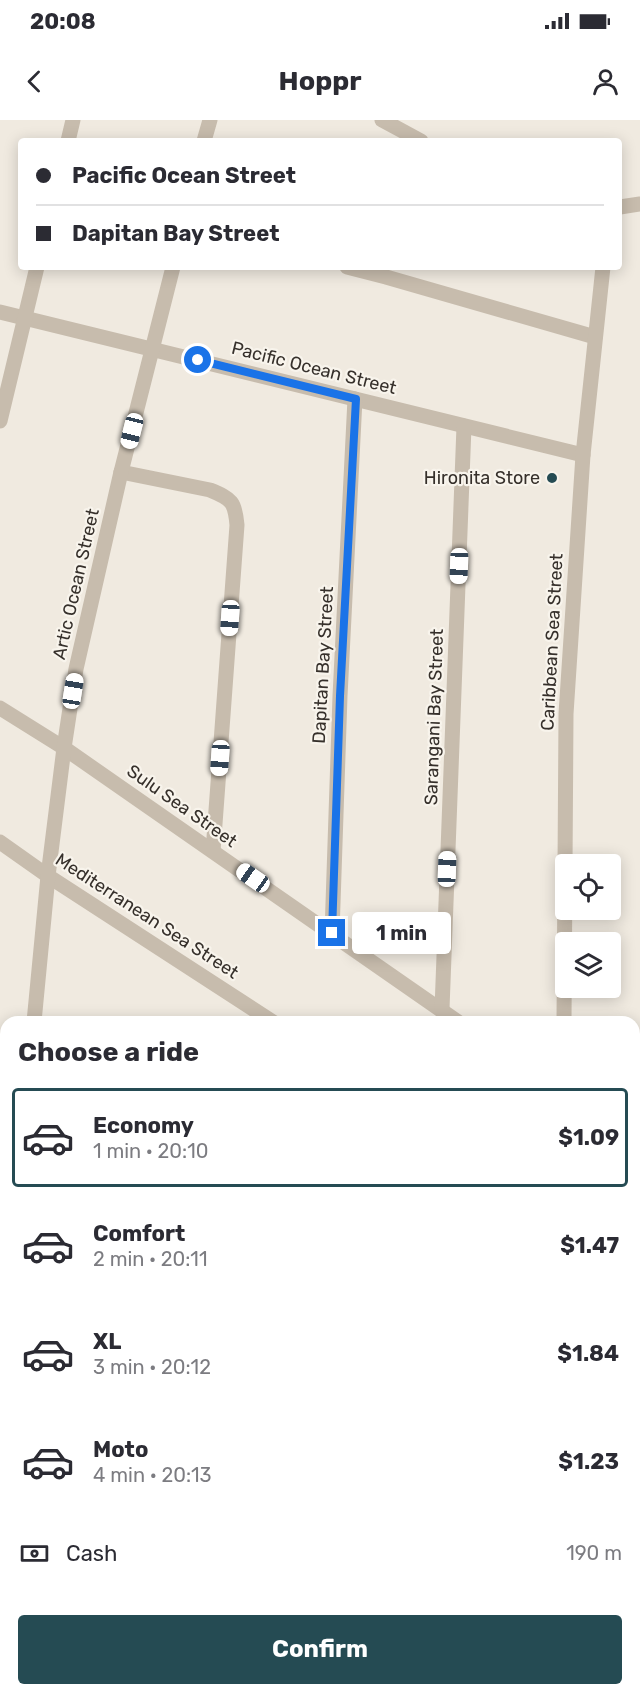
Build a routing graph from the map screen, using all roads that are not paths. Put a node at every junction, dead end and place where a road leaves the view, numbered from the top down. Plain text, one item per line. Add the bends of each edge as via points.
1 (73, 120) edge
2 (210, 120) edge
3 (382, 120) edge
4 (69, 138) edge
5 (205, 138) edge
6 (415, 138) edge
7 (640, 204) edge
8 (622, 207) edge
9 (37, 270) edge
10 (172, 270) edge
11 (359, 270) edge
12 (603, 270) edge
13 (0, 312) edge
14 (25, 318) junction
15 (595, 337) junction
16 (152, 349) junction
17 (356, 399) junction
18 (0, 421) edge
19 (464, 426) junction
20 (583, 455) junction
21 (121, 472) junction
22 (0, 708) edge
23 (64, 748) junction
24 (0, 842) edge
25 (213, 851) junction
26 (48, 876) junction
27 (332, 933) junction
28 (442, 1009) junction
29 (35, 1016) edge
30 (264, 1016) edge
31 (451, 1016) edge
32 (564, 1016) edge

1 - 4 street
2 - 5 street
3 - 6 street
7 - 8 street
9 - 14 street
10 - 16 street, Artic Ocean Street
11 - 15 street
12 - 15 street, Caribbean Sea Street
13 - 14 street, Pacific Ocean Street
14 - 16 street, Pacific Ocean Street
14 - 18 street
15 - 20 street, Caribbean Sea Street
16 - 17 street, Pacific Ocean Street
16 - 21 street, Artic Ocean Street
17 - 19 street, Pacific Ocean Street
17 - 27 street, Dapitan Bay Street
19 - 20 street, Pacific Ocean Street
19 - 28 street, Sarangani Bay Street
20 - 32 street, Caribbean Sea Street via 566,714
21 - 23 street, Artic Ocean Street via 76,669
21 - 25 street via 210,490 230,500 235,508 237,525
22 - 23 street, Sulu Sea Street
23 - 25 street, Sulu Sea Street
23 - 26 street, Artic Ocean Street
24 - 26 street, Mediterranean Sea Street
25 - 27 street, Sulu Sea Street
26 - 29 street, Artic Ocean Street
26 - 30 street, Mediterranean Sea Street
27 - 28 street, Sulu Sea Street
28 - 31 street, Sulu Sea Street

